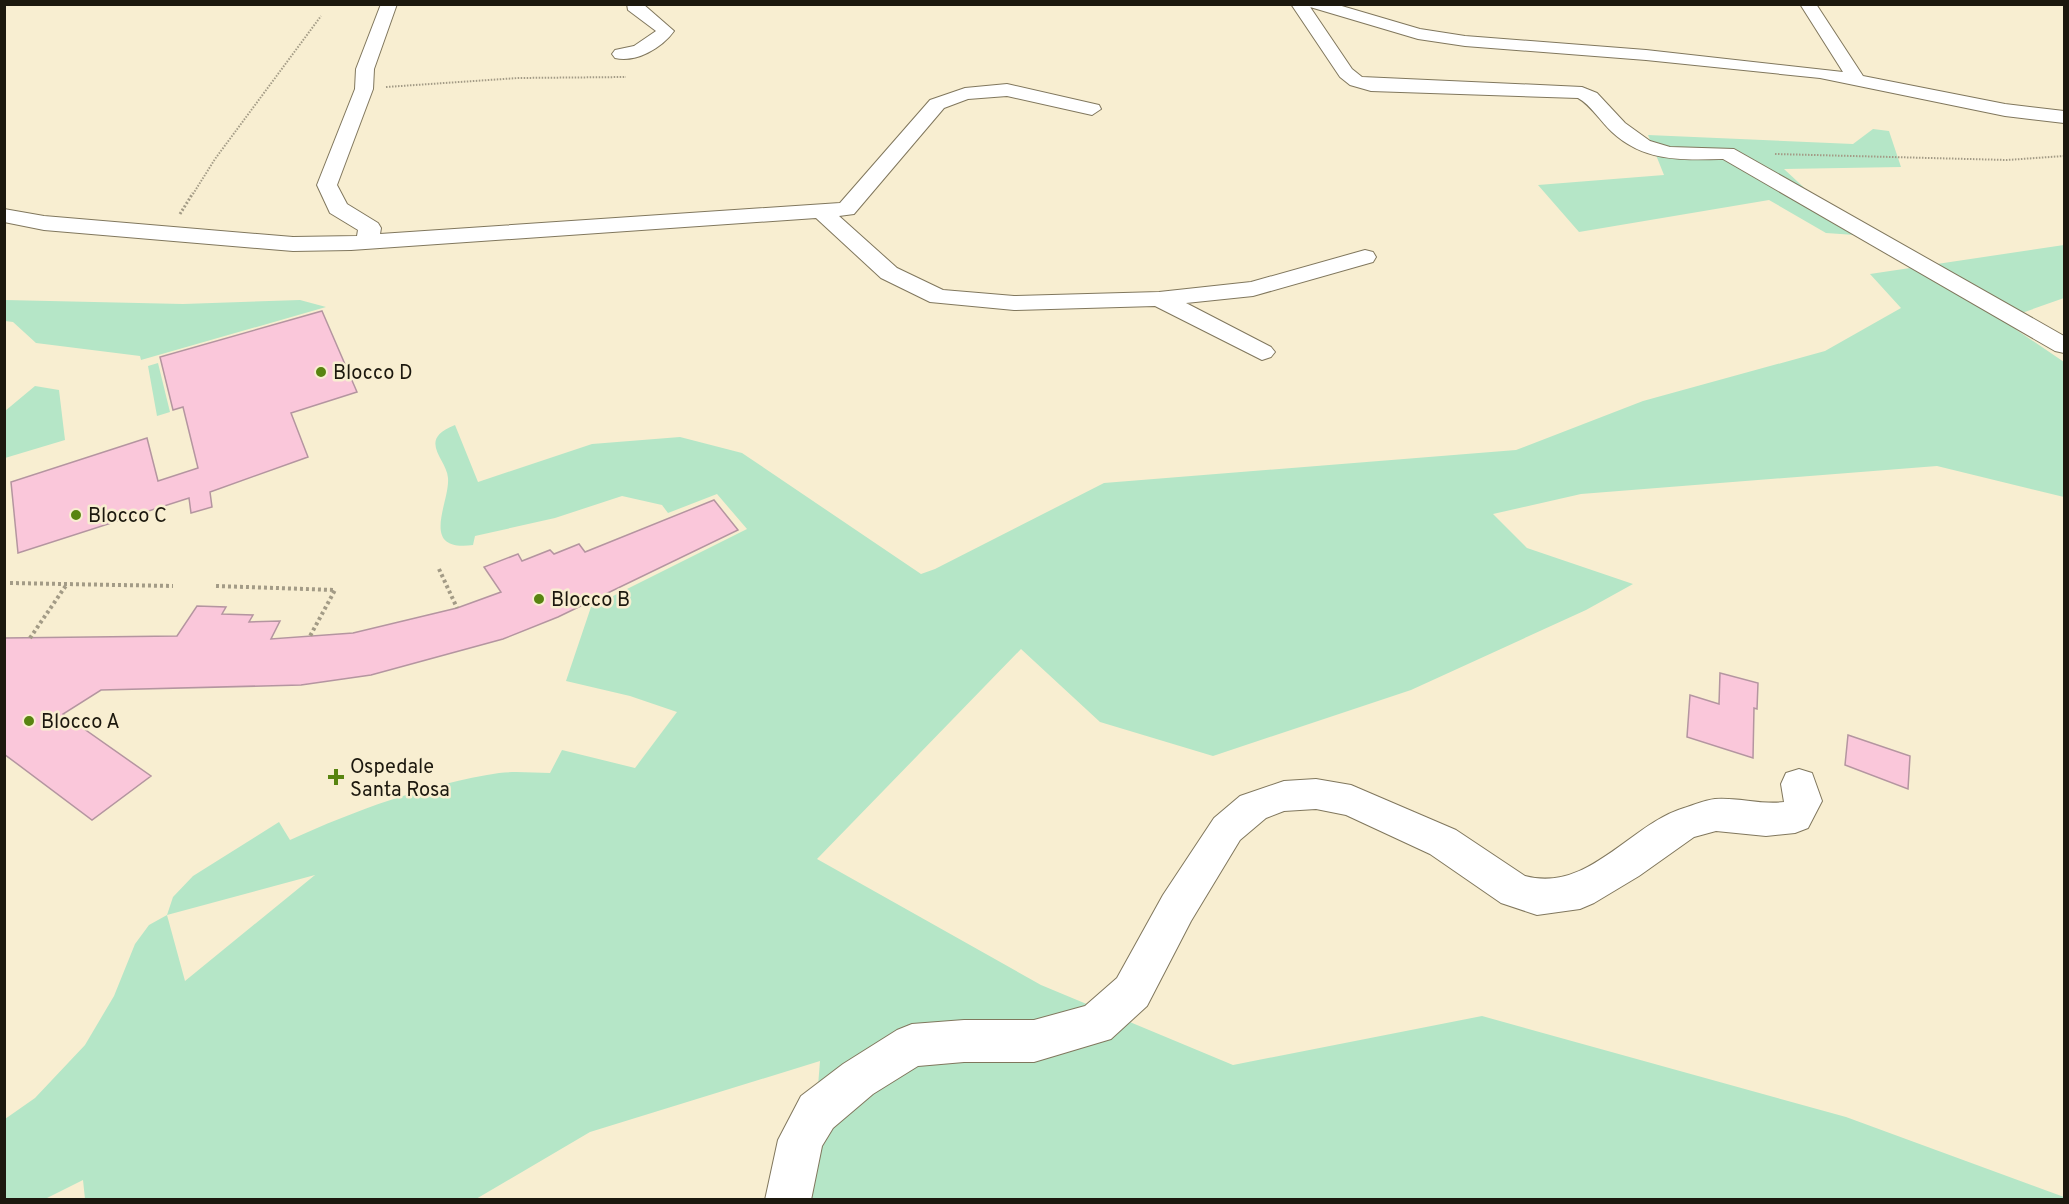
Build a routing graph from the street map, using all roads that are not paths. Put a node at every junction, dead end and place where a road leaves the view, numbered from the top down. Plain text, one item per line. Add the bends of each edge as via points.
1 (389, 4) edge
2 (635, 4) edge
3 (1299, 4) edge
4 (1316, 4) edge
5 (1808, 4) edge
6 (621, 54) dead end
7 (1856, 79) junction
8 (1092, 109) dead end
9 (2064, 117) edge
10 (821, 211) junction
11 (4, 215) edge
12 (367, 242) junction
13 (1365, 257) dead end
14 (1159, 299) junction
15 (2064, 346) edge
16 (1262, 352) dead end
17 (1799, 784) dead end
18 (788, 1200) edge

1 - 12 street via 365,69 364,89 327,185 338,208 370,228
2 - 6 street via 666,31 650,46
3 - 15 street via 1346,73 1356,81 1418,89 1582,93 1650,149 1727,153
4 - 7 street via 1418,34 1466,41 1755,65
5 - 7 street
7 - 9 street via 2005,110
8 - 10 street via 1007,90 965,94 937,104 846,209
10 - 12 street
10 - 14 street via 889,273 938,297 1014,303
11 - 12 street via 44,223 167,235 293,243
13 - 14 street via 1253,289
14 - 16 street
17 - 18 street via 1804,801 1795,817 1766,820 1716,815 1683,825 1580,891 1537,897 1515,891 1443,843 1351,801 1316,794 1284,796 1253,807 1227,829 1177,908 1132,992 1096,1024 1034,1041 912,1045 858,1079 817,1112 801,1140

